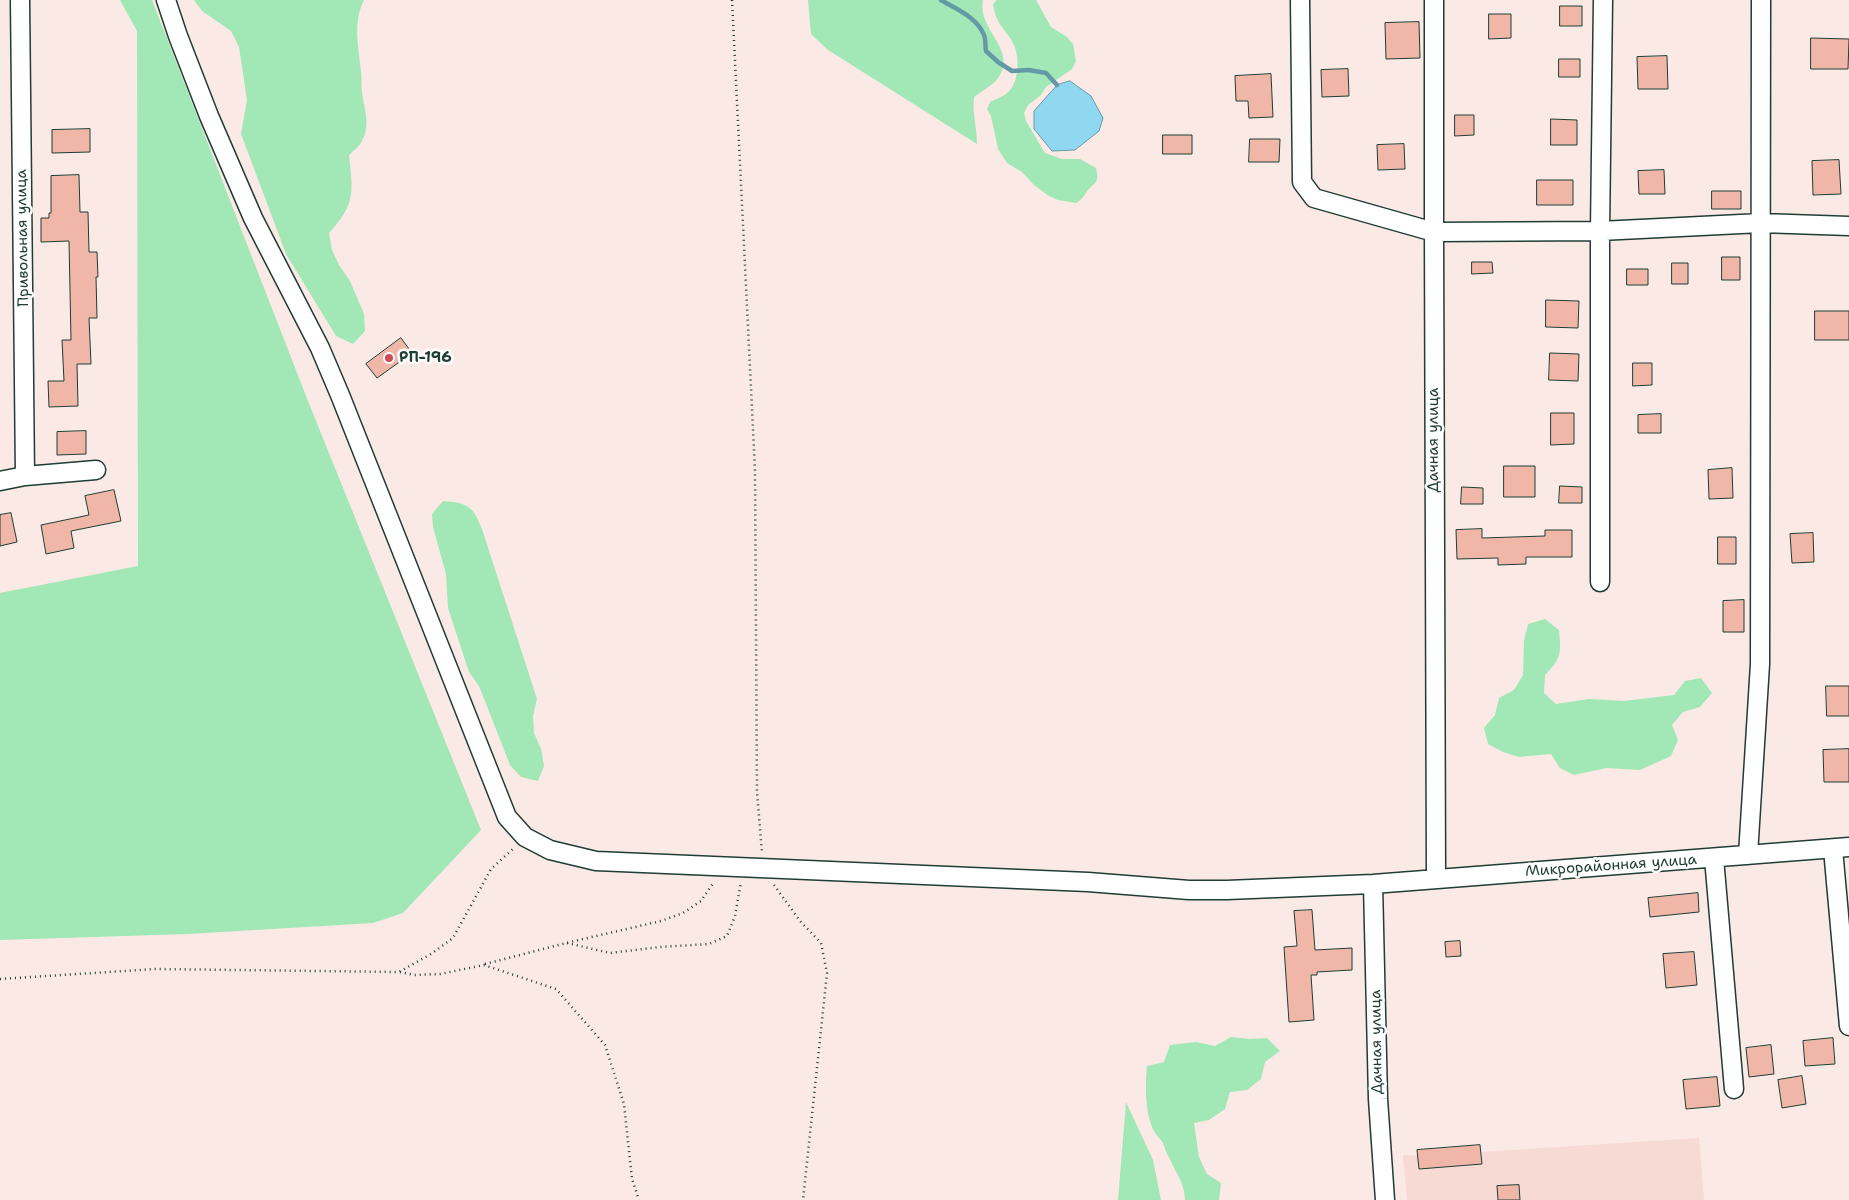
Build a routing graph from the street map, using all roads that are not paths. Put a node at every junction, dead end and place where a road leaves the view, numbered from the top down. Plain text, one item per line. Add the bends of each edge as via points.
1 (20, 0) edge
2 (166, 0) edge
3 (1300, 0) edge
4 (1434, 0) edge
5 (1603, 0) edge
6 (1761, 0) edge
7 (1761, 223) junction
8 (1849, 226) edge
9 (1600, 230) junction
10 (1434, 232) junction
11 (96, 470) dead end
12 (25, 476) junction
13 (0, 481) edge
14 (1600, 582) dead end
15 (1841, 848) edge
16 (1748, 855) junction
17 (1714, 858) junction
18 (1436, 879) junction
19 (1374, 884) junction
20 (1849, 1026) edge
21 (1734, 1089) dead end
22 (1385, 1200) edge

1 - 12 street, Привольная улица
2 - 19 street, Микрорайонная улица via 209,116 253,218 320,348 340,395 496,793 507,817 525,838 550,850 596,861 1078,882 1189,890
3 - 10 street via 1302,182 1314,198
4 - 10 street, Дачная улица
5 - 9 street
6 - 7 street
7 - 8 street
7 - 9 street
7 - 16 street via 1760,664
9 - 10 street
9 - 14 street
10 - 18 street, Дачная улица
11 - 12 street
12 - 13 street
15 - 16 street, Микрорайонная улица
15 - 20 street
16 - 17 street, Микрорайонная улица
17 - 18 street, Микрорайонная улица
17 - 21 street
18 - 19 street, Микрорайонная улица
19 - 22 street, Дачная улица via 1378,1099

